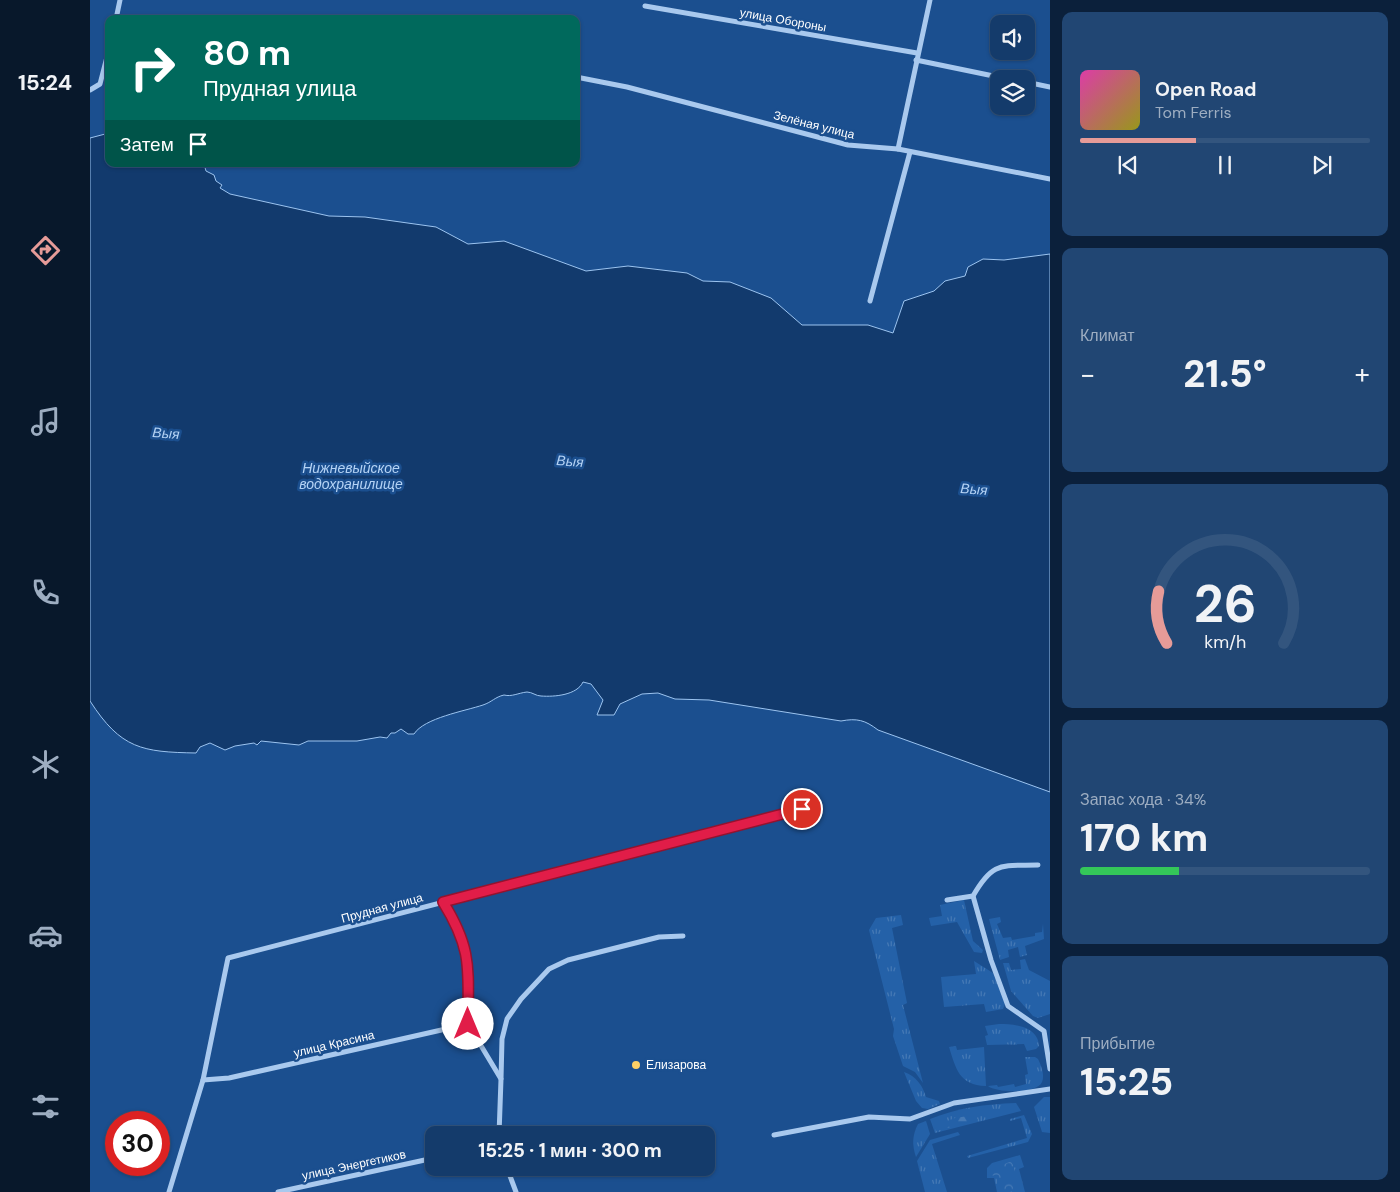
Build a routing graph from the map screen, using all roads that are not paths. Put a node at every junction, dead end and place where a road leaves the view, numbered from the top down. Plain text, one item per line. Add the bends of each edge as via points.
1 (120, 0) edge
2 (930, 0) edge
3 (645, 6) dead end
4 (117, 15) edge
5 (917, 53) junction
6 (916, 60) junction
7 (105, 65) edge
8 (990, 75) edge
9 (580, 77) edge
10 (1035, 84) edge
11 (1050, 87) edge
12 (90, 90) edge
13 (898, 148) junction
14 (910, 152) junction
15 (1050, 179) edge
16 (870, 300) dead end
17 (802, 809) dead end
18 (1038, 865) dead end
19 (973, 896) junction
20 (947, 900) dead end
21 (443, 902) junction
22 (683, 936) dead end
23 (468, 1024) junction
24 (1050, 1069) edge
25 (501, 1079) junction
26 (203, 1080) junction
27 (1050, 1089) edge
28 (499, 1126) edge
29 (774, 1136) dead end
30 (425, 1160) edge
31 (510, 1176) edge
32 (169, 1192) edge
33 (278, 1192) edge
34 (516, 1192) edge

1 - 4 street
2 - 5 street
3 - 5 street, улица Обороны
5 - 6 street
6 - 8 street
6 - 13 street
7 - 12 street via 100,84
9 - 13 street, Зелёная улица via 848,146
10 - 11 street
13 - 14 street, Зелёная улица
14 - 15 street, Зелёная улица
14 - 16 street
17 - 21 street, Прудная улица
18 - 19 street via 998,866 983,878
19 - 20 street
19 - 24 street via 1008,1006 1044,1031
21 - 23 street via 454,920 468,958
21 - 26 street, Прудная улица via 228,958
22 - 25 street via 659,937 568,960 549,969 507,1019 502,1039
23 - 25 street
23 - 26 street, улица Красина via 229,1078
25 - 28 street
26 - 32 street
27 - 29 street via 954,1103 910,1119 869,1117
30 - 33 street, улица Энергетиков
31 - 34 street

